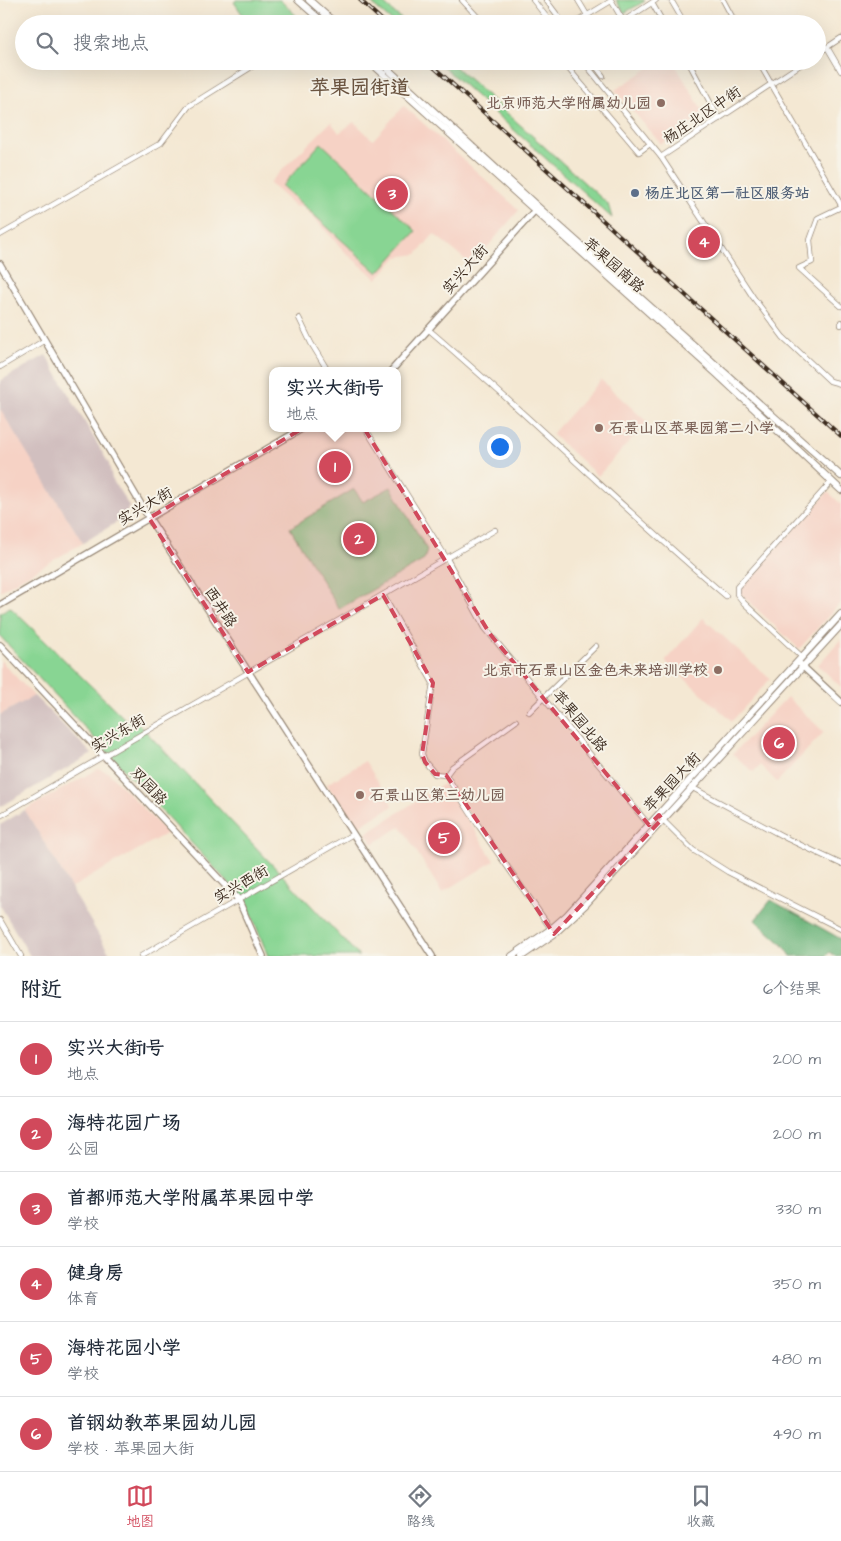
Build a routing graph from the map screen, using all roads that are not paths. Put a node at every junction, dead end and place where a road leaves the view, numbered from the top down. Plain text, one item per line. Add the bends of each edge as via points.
1 (298, 0) edge
2 (309, 0) edge
3 (462, 0) edge
4 (533, 0) edge
5 (546, 0) edge
6 (578, 0) edge
7 (671, 0) edge
8 (722, 0) edge
9 (611, 1) edge
10 (654, 2) edge
11 (314, 15) edge
12 (326, 15) edge
13 (476, 15) edge
14 (545, 15) edge
15 (557, 15) edge
16 (587, 15) joint
17 (619, 15) edge
18 (635, 15) edge
19 (660, 15) edge
20 (680, 15) edge
21 (731, 15) edge
22 (841, 38) edge
23 (827, 47) joint
24 (247, 70) edge
25 (379, 70) edge
26 (389, 70) edge
27 (570, 70) edge
28 (590, 70) edge
29 (599, 70) edge
30 (693, 70) edge
31 (763, 70) edge
32 (792, 70) edge
33 (841, 71) edge
34 (603, 76) dead end
35 (771, 84) junction
36 (719, 119) junction
37 (650, 144) junction
38 (661, 157) junction
39 (841, 206) edge
40 (536, 209) junction
41 (0, 235) edge
42 (0, 264) edge
43 (841, 306) edge
44 (299, 318) dead end
45 (428, 330) junction
46 (45, 340) junction
47 (0, 367) edge
48 (326, 367) edge
49 (395, 367) edge
50 (841, 384) edge
51 (296, 432) edge
52 (367, 432) edge
53 (841, 476) edge
54 (832, 481) junction
55 (841, 490) edge
56 (149, 518) junction
57 (495, 530) dead end
58 (446, 558) junction
59 (383, 595) junction
60 (726, 596) dead end
61 (0, 605) edge
62 (841, 614) edge
63 (841, 625) edge
64 (0, 645) edge
65 (596, 646) dead end
66 (801, 662) junction
67 (248, 672) junction
68 (544, 698) junction
69 (841, 702) edge
70 (529, 712) dead end
71 (516, 721) dead end
72 (103, 756) junction
73 (446, 775) junction
74 (689, 786) junction
75 (0, 816) edge
76 (661, 817) junction
77 (649, 825) junction
78 (353, 834) junction
79 (841, 864) edge
80 (238, 900) junction
81 (0, 920) edge
82 (841, 928) edge
83 (553, 932) junction
84 (21, 956) edge
85 (141, 956) edge
86 (263, 956) edge
87 (432, 956) edge
88 (512, 956) edge
89 (522, 956) edge

1 - 11 main road
2 - 12 main road
3 - 13 street
4 - 14 street
5 - 15 street
6 - 16 street
7 - 20 street
8 - 21 street
9 - 16 street
9 - 17 street
10 - 18 street
10 - 19 street
22 - 23 street
23 - 33 street
24 - 41 street via 189,106 161,143
25 - 40 main road, 苹果园南路
26 - 40 main road, 苹果园南路
27 - 37 street via 639,152
28 - 37 street
29 - 34 street
30 - 36 street
31 - 35 street
32 - 35 street, 杨庄北区中街
35 - 36 street, 杨庄北区中街
35 - 39 street
36 - 38 street, 杨庄北区中街
37 - 38 street
38 - 50 street via 782,336 830,381
39 - 43 street via 818,218 810,240 812,262 799,268
40 - 45 street, 实兴大街
40 - 53 main road, 苹果园南路
40 - 54 main road, 苹果园南路
42 - 46 street, 西井路
44 - 48 street
45 - 49 street, 实兴大街
45 - 60 street via 479,371 656,536
46 - 47 street
46 - 56 street, 西井路
51 - 56 street, 实兴大街
52 - 58 street, 苹果园北路
54 - 55 main road, 苹果园南路
54 - 66 street via 737,587 737,594 744,603
56 - 61 street, 实兴大街
56 - 67 street, 西井路
57 - 58 street, 实兴东街
58 - 59 street, 实兴东街
58 - 68 street, 苹果园北路 via 490,634
59 - 67 street, 实兴东街
59 - 73 street via 433,683 422,754 435,774
62 - 66 main road, 苹果园大街
63 - 66 main road, 苹果园大街
64 - 72 street, 双园路
65 - 68 street
66 - 69 street
66 - 74 main road, 苹果园大街
67 - 72 street, 实兴东街
67 - 78 street, 西井路
68 - 70 street
68 - 77 street, 苹果园北路
71 - 73 street via 452,767
72 - 75 street, 实兴东街
72 - 80 street, 双园路
73 - 83 street
74 - 76 main road, 苹果园大街
74 - 79 street via 788,840
76 - 77 main road, 苹果园大街
76 - 82 street via 693,850 714,863
76 - 83 main road, 苹果园大街 via 586,904
77 - 83 main road, 苹果园大街
78 - 80 street, 实兴西街
78 - 87 street, 西井路
80 - 85 street, 实兴西街
80 - 86 street, 双园路
81 - 84 street
83 - 88 main road, 苹果园大街
83 - 89 main road, 苹果园大街

